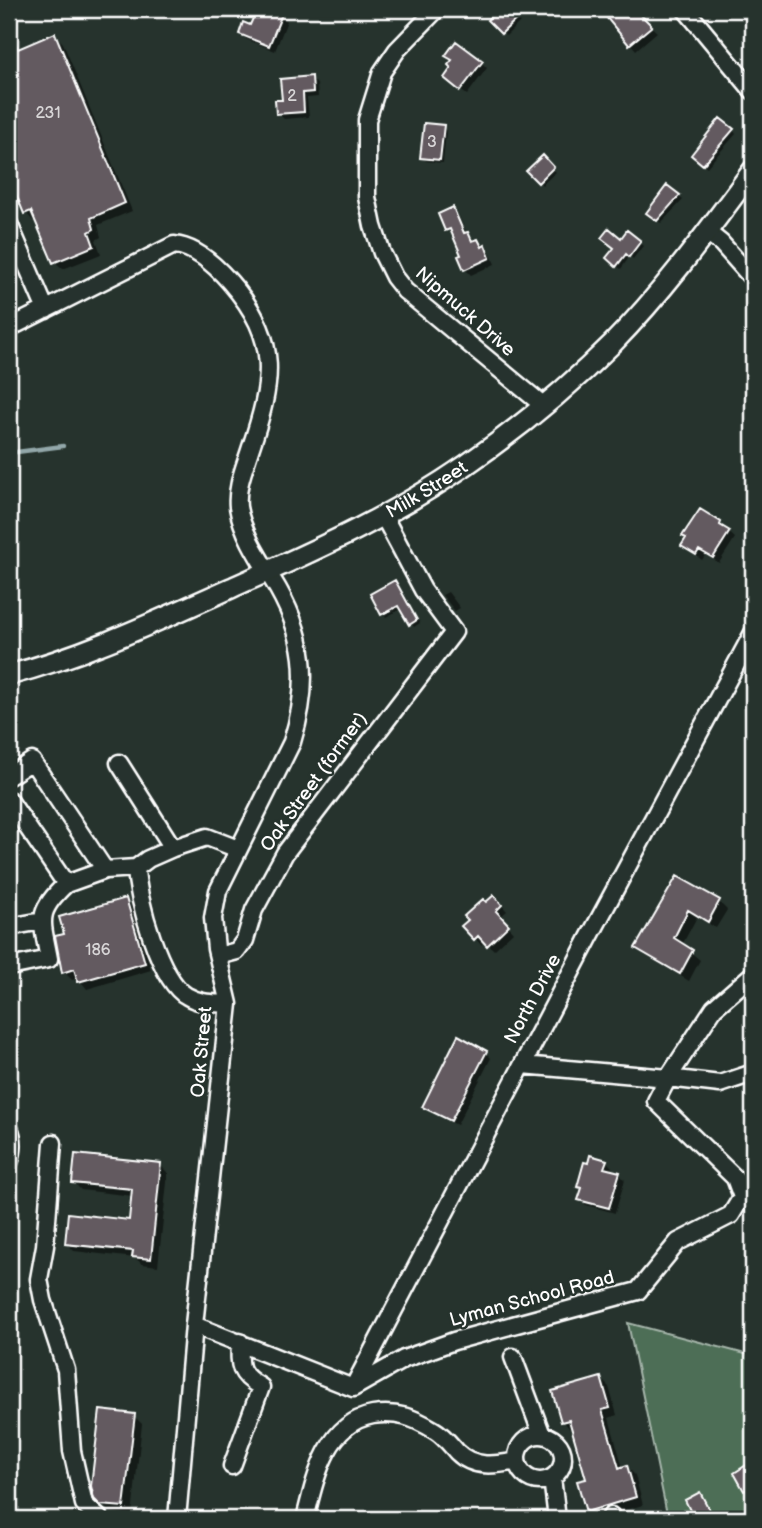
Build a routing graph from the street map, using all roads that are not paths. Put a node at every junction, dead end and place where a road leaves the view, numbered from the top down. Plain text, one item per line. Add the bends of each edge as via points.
1 (437, 9) edge
2 (685, 9) edge
3 (753, 91) edge
4 (753, 170) edge
5 (9, 224) edge
6 (706, 231) junction
7 (753, 279) edge
8 (46, 310) junction
9 (9, 328) edge
10 (544, 406) junction
11 (383, 515) junction
12 (268, 572) junction
13 (753, 632) edge
14 (9, 674) edge
15 (119, 763) dead end
16 (9, 776) edge
17 (9, 800) edge
18 (173, 848) junction
19 (238, 849) junction
20 (136, 869) junction
21 (105, 870) junction
22 (66, 884) junction
23 (42, 921) junction
24 (9, 927) edge
25 (218, 956) junction
26 (9, 967) edge
27 (753, 974) edge
28 (229, 1004) junction
29 (523, 1065) junction
30 (753, 1073) edge
31 (668, 1079) junction
32 (9, 1128) edge
33 (53, 1143) dead end
34 (9, 1163) edge
35 (194, 1325) junction
36 (240, 1342) junction
37 (513, 1356) dead end
38 (354, 1388) junction
39 (542, 1435) junction
40 (517, 1461) junction
41 (232, 1466) dead end
42 (552, 1478) junction
43 (100, 1519) edge
44 (177, 1519) edge
45 (305, 1519) edge
46 (557, 1519) edge

1 - 10 street, Nipmuck Drive via 397,50 374,95 367,120 367,197 373,226 382,253 405,291
2 - 3 street
4 - 6 main road, Milk Street
5 - 8 street
6 - 7 street
6 - 10 main road, Milk Street via 614,341
8 - 9 street, Oak Street
8 - 12 street, Oak Street via 174,246 195,251 246,300 264,336 270,372 240,481 238,506
10 - 11 main road, Milk Street via 465,466
11 - 12 main road, Milk Street
11 - 25 street, Oak Street (former) via 423,590 454,632 285,853 237,951
12 - 14 main road, Milk Street via 80,652
12 - 19 street, Oak Street via 300,639 303,693 292,742
13 - 29 street, North Drive
15 - 18 street
16 - 21 street via 32,761
17 - 22 street
18 - 19 street via 207,837
18 - 20 street
19 - 25 street, Oak Street via 218,891 213,918
20 - 21 street
20 - 28 street via 157,953 174,987 200,1002
21 - 22 street
22 - 23 street via 48,900
23 - 24 street
23 - 26 street via 49,958
25 - 28 street, Oak Street
27 - 31 street via 714,1008
28 - 35 street, Oak Street
29 - 31 street
29 - 38 street, North Drive
30 - 31 street via 720,1084
31 - 38 street, Lyman School Road via 656,1101 735,1178 742,1197 732,1215 678,1242 638,1291 442,1346 404,1359
32 - 34 street
33 - 43 street via 39,1279 66,1370 72,1451 83,1504
35 - 36 street
35 - 44 street, Oak Street
36 - 38 street
36 - 41 street via 239,1365 247,1379 261,1387
37 - 39 street
39 - 40 street via 523,1442
39 - 42 street via 555,1440 563,1453 562,1467
40 - 42 street via 530,1479
40 - 45 street via 488,1466 463,1458 436,1431 411,1418 389,1412 359,1417 347,1424 320,1465
42 - 46 street

